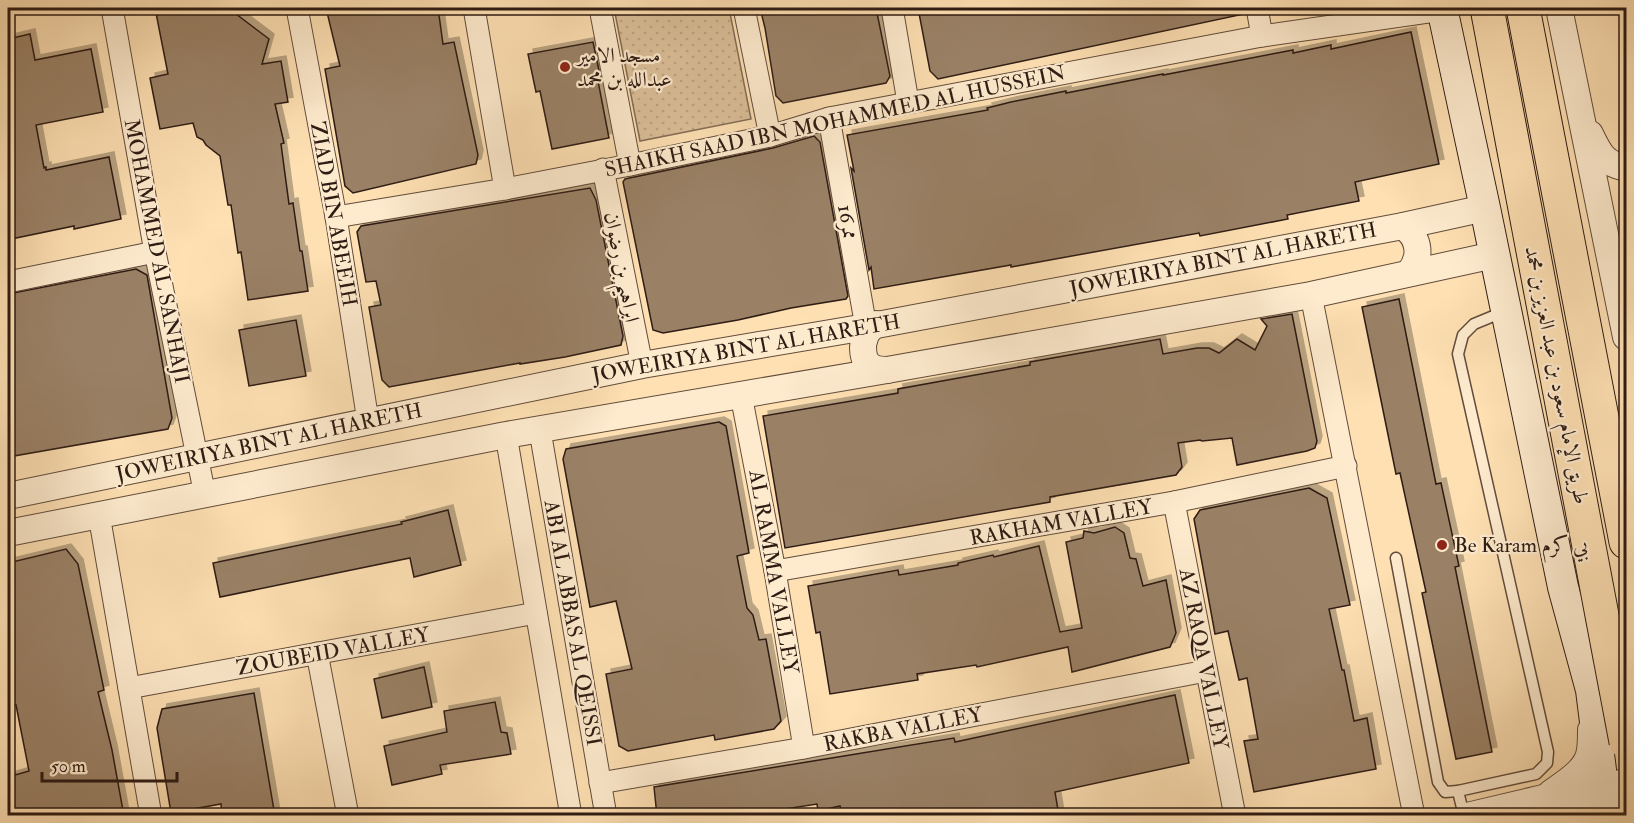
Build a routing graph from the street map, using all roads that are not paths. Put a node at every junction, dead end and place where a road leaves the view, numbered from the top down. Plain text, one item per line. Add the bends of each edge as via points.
1 (112, 8) edge
2 (297, 8) edge
3 (474, 8) edge
4 (600, 8) edge
5 (744, 8) edge
6 (892, 8) edge
7 (1257, 8) edge
8 (1487, 8) edge
9 (1523, 8) edge
10 (1559, 8) edge
11 (1442, 9) edge
12 (1262, 36) junction
13 (908, 102) junction
14 (1579, 110) junction
15 (829, 118) junction
16 (770, 136) junction
17 (630, 165) junction
18 (1626, 168) edge
19 (603, 169) junction
20 (505, 189) junction
21 (1485, 208) junction
22 (336, 217) junction
23 (1403, 226) junction
24 (155, 252) junction
25 (1494, 255) junction
26 (1409, 273) junction
27 (1626, 274) edge
28 (8, 282) edge
29 (1311, 296) junction
30 (1505, 311) junction
31 (871, 325) junction
32 (834, 332) junction
33 (1626, 336) edge
34 (642, 365) junction
35 (887, 370) junction
36 (839, 378) junction
37 (741, 395) junction
38 (368, 421) junction
39 (540, 431) junction
40 (506, 435) junction
41 (197, 456) junction
42 (1346, 466) junction
43 (549, 482) junction
44 (515, 489) junction
45 (205, 495) junction
46 (8, 496) edge
47 (1174, 502) junction
48 (99, 516) junction
49 (8, 533) edge
50 (1626, 542) edge
51 (1396, 558) dead end
52 (775, 571) junction
53 (1563, 587) junction
54 (536, 613) junction
55 (1626, 625) edge
56 (317, 653) junction
57 (1206, 671) junction
58 (129, 688) junction
59 (1591, 690) junction
60 (1626, 742) edge
61 (804, 748) junction
62 (600, 783) junction
63 (1615, 784) edge
64 (1458, 791) junction
65 (1543, 798) junction
66 (151, 816) edge
67 (348, 816) edge
68 (571, 816) edge
69 (606, 816) edge
70 (1235, 816) edge
71 (1414, 816) edge
72 (1465, 816) edge
73 (1591, 816) edge
74 (1610, 816) edge

1 - 24 street, MOHAMMED AL SANHAJI
2 - 22 street, ZIAD BIN ABEEIH
3 - 20 street
4 - 17 street
5 - 16 street
6 - 13 street
7 - 12 street
8 - 60 main road, طريق الإمام سعود بن عبد العزيز بن محمد, bridge
9 - 50 main road, طريق الإمام سعود بن عبد العزيز بن محمد
10 - 14 street
11 - 12 street, SHAIKH SAAD IBN MOHAMMED AL HUSSEIN
11 - 21 main road
12 - 13 street, SHAIKH SAAD IBN MOHAMMED AL HUSSEIN
13 - 15 street, SHAIKH SAAD IBN MOHAMMED AL HUSSEIN
14 - 18 street via 1600,155 1615,166
14 - 33 street
15 - 16 street, SHAIKH SAAD IBN MOHAMMED AL HUSSEIN
15 - 31 street, ممر16
16 - 17 street, SHAIKH SAAD IBN MOHAMMED AL HUSSEIN
17 - 19 street, SHAIKH SAAD IBN MOHAMMED AL HUSSEIN
19 - 20 street, SHAIKH SAAD IBN MOHAMMED AL HUSSEIN
19 - 34 street, ابراهيم بن رضوان
20 - 22 street, SHAIKH SAAD IBN MOHAMMED AL HUSSEIN
21 - 23 street, JOWEIRIYA BINT AL HARETH
21 - 25 main road
22 - 38 street, ZIAD BIN ABEEIH
23 - 26 street via 1411,231 1417,247 1417,260
23 - 31 street, JOWEIRIYA BINT AL HARETH
24 - 28 street
24 - 41 street, MOHAMMED AL SANHAJI
25 - 26 street, JOWEIRIYA BINT AL HARETH
25 - 30 main road
26 - 29 street, JOWEIRIYA BINT AL HARETH
27 - 33 street
29 - 35 street, JOWEIRIYA BINT AL HARETH
29 - 42 street
30 - 53 main road
30 - 64 lane via 1474,324 1463,335 1458,354 1548,752 1547,763 1536,774
31 - 32 street, JOWEIRIYA BINT AL HARETH
31 - 35 street via 863,351 868,365
32 - 34 street, JOWEIRIYA BINT AL HARETH
32 - 36 street via 850,344 855,360 846,375
34 - 38 street, JOWEIRIYA BINT AL HARETH
35 - 36 street, JOWEIRIYA BINT AL HARETH
36 - 37 street, JOWEIRIYA BINT AL HARETH
37 - 39 street, JOWEIRIYA BINT AL HARETH
37 - 52 street, AL RAMMA VALLEY
38 - 41 street, JOWEIRIYA BINT AL HARETH
39 - 40 street, JOWEIRIYA BINT AL HARETH
39 - 43 street, ABI AL ABBAS AL QEISSI
40 - 44 street, ABI AL ABBAS AL QEISSI
40 - 45 street, JOWEIRIYA BINT AL HARETH
41 - 45 street, MOHAMMED AL SANHAJI
41 - 46 street, JOWEIRIYA BINT AL HARETH
42 - 47 street, RAKHAM VALLEY
42 - 71 street
43 - 44 street via 544,472 530,464 521,467 516,475
43 - 62 street, ABI AL ABBAS AL QEISSI
44 - 54 street, ABI AL ABBAS AL QEISSI
45 - 48 street, JOWEIRIYA BINT AL HARETH
47 - 52 street, RAKHAM VALLEY
47 - 57 street, AZ RAQA VALLEY
48 - 49 street, JOWEIRIYA BINT AL HARETH
48 - 58 street
51 - 64 lane via 1438,782 1445,792
52 - 61 street, AL RAMMA VALLEY
53 - 55 street via 1575,615 1592,626
53 - 59 main road
54 - 56 street, ZOUBEID VALLEY
54 - 68 street, ABI AL ABBAS AL QEISSI
56 - 58 street, ZOUBEID VALLEY
56 - 67 street
57 - 61 street, RAKBA VALLEY
57 - 70 street, AZ RAQA VALLEY
58 - 66 street
59 - 63 main road
59 - 65 street via 1590,753 1583,768
61 - 62 street, RAKBA VALLEY
62 - 69 street, ABI AL ABBAS AL QEISSI
63 - 65 street
63 - 74 main road
64 - 72 lane
65 - 72 street
65 - 73 street via 1583,807

